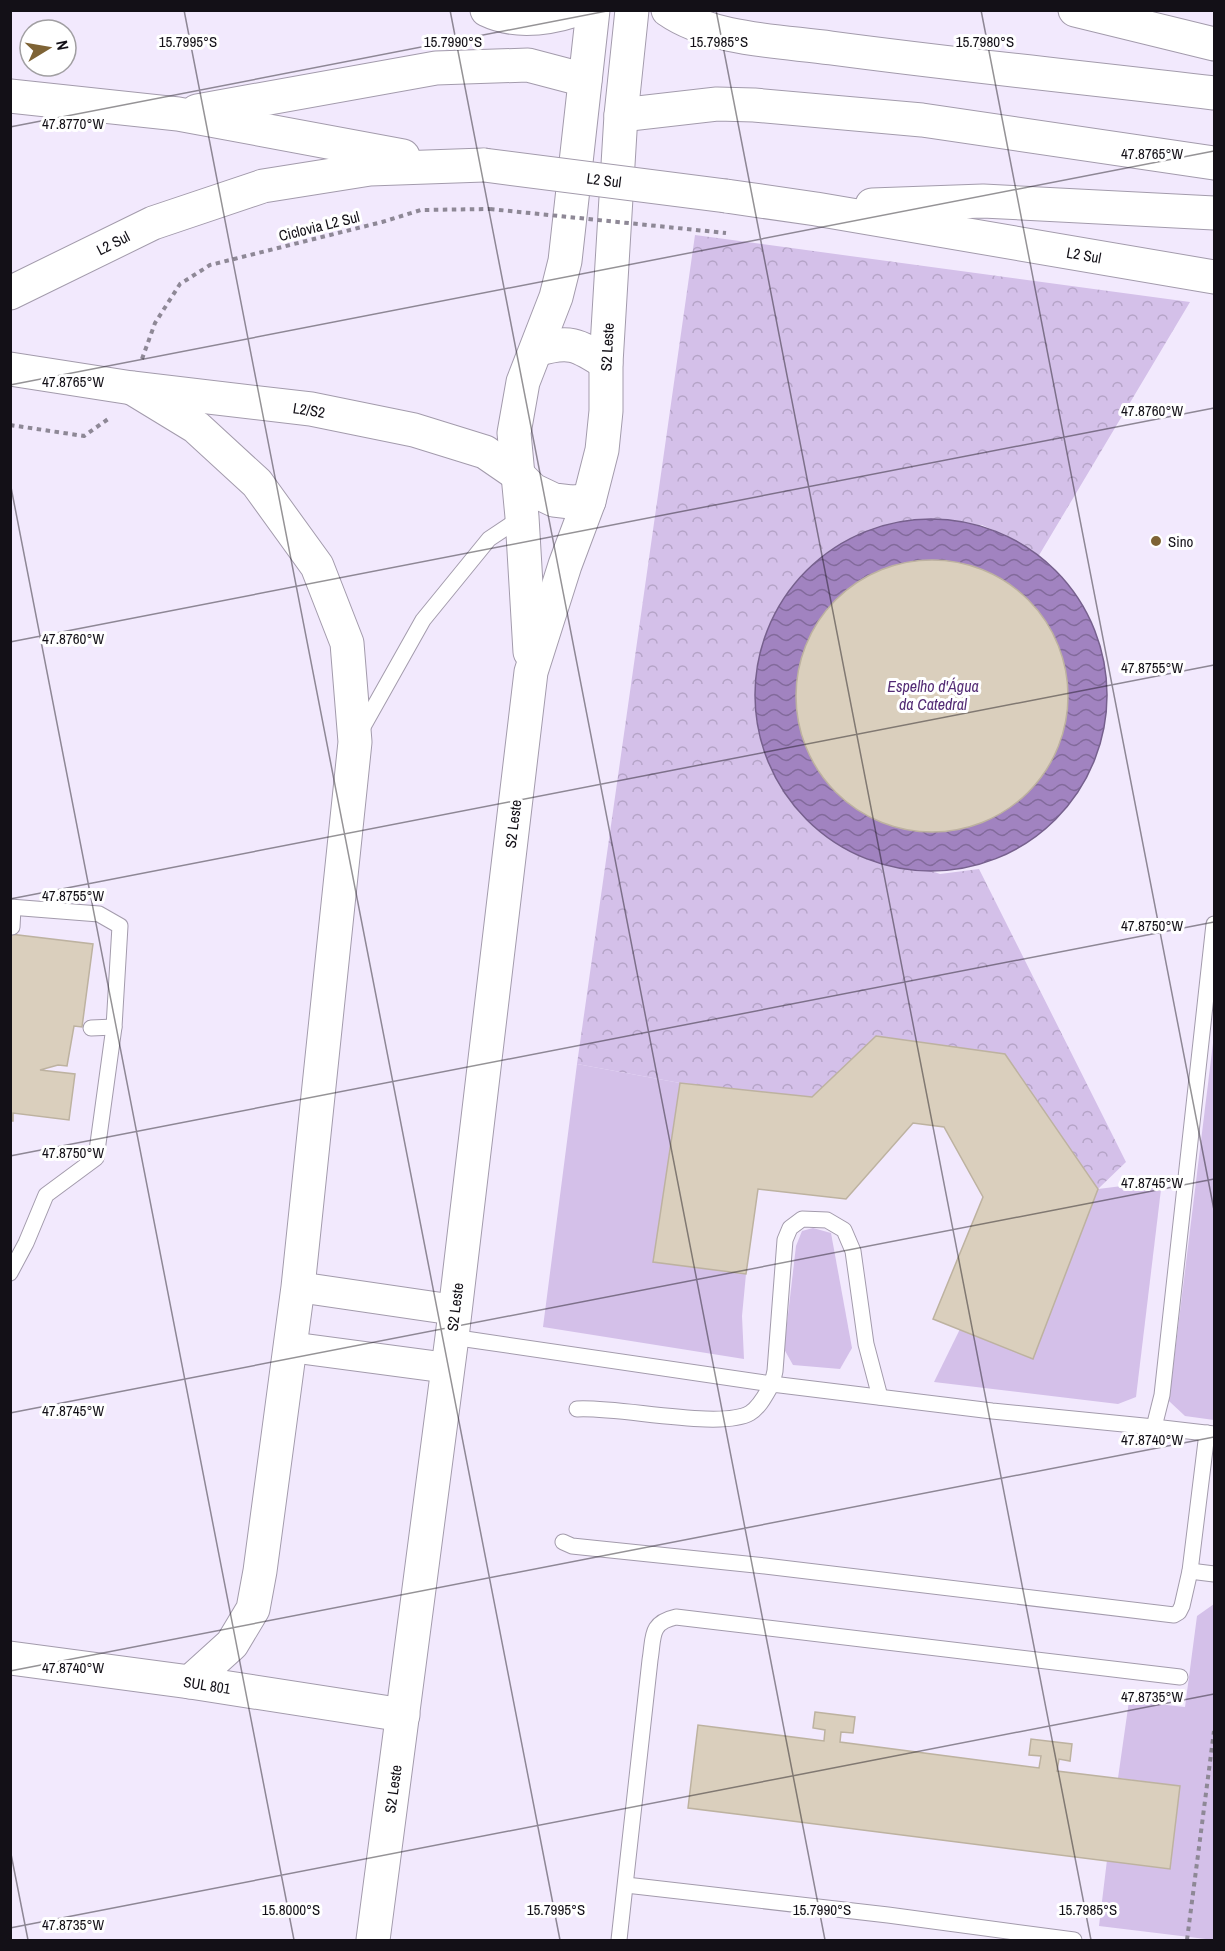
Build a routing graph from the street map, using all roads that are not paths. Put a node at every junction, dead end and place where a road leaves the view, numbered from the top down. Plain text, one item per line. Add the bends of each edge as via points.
1 (487, 10) edge
2 (575, 10) edge
3 (593, 10) edge
4 (632, 10) edge
5 (668, 10) edge
6 (1075, 10) edge
7 (1215, 45) edge
8 (585, 80) junction
9 (1215, 93) edge
10 (10, 96) edge
11 (178, 114) junction
12 (621, 115) junction
13 (1215, 163) edge
14 (472, 166) junction
15 (816, 209) junction
16 (1215, 213) edge
17 (1215, 277) edge
18 (10, 293) edge
19 (536, 350) junction
20 (606, 363) junction
21 (10, 369) edge
22 (132, 388) junction
23 (517, 474) junction
24 (589, 501) junction
25 (522, 517) junction
26 (531, 672) junction
27 (355, 742) junction
28 (12, 908) edge
29 (1215, 924) edge
30 (12, 927) edge
31 (114, 1027) junction
32 (90, 1028) dead end
33 (10, 1274) edge
34 (298, 1287) junction
35 (452, 1338) junction
36 (290, 1347) junction
37 (772, 1384) junction
38 (880, 1397) junction
39 (578, 1409) dead end
40 (1154, 1427) junction
41 (1211, 1433) edge
42 (563, 1542) dead end
43 (1190, 1570) junction
44 (1215, 1574) edge
45 (10, 1659) edge
46 (1180, 1677) dead end
47 (190, 1682) junction
48 (403, 1715) junction
49 (626, 1885) junction
50 (373, 1941) edge
51 (619, 1941) edge
52 (1074, 1941) edge

1 - 2 main road via 536,19
3 - 8 main road, S2 Leste
4 - 12 main road, S2 Leste
5 - 9 main road via 703,27 736,35
6 - 7 main road
8 - 11 main road via 528,65 436,68
8 - 19 main road, S2 Leste via 565,261
10 - 11 main road
11 - 14 main road
12 - 13 main road via 707,105 754,105 922,120
12 - 20 main road, S2 Leste
14 - 15 main road, L2 Sul, bridge
14 - 18 main road, L2 Sul via 370,169 263,186 153,223
15 - 16 main road via 983,201
15 - 17 main road, L2 Sul
19 - 20 main road via 558,343 581,347
19 - 23 main road, S2 Leste via 523,382 514,433
20 - 24 main road, S2 Leste via 603,450
21 - 22 main road, L2/S2
22 - 23 main road, L2/S2 via 311,409 414,430 485,452
22 - 27 main road via 196,427 257,483 317,566 347,643
23 - 24 main road, L2/S2 via 533,490 554,500
23 - 25 main road, S2 Leste
24 - 26 main road, S2 Leste
25 - 26 main road, S2 Leste
25 - 27 lane via 489,539 423,620
26 - 35 main road, S2 Leste
27 - 34 main road
28 - 30 lane
28 - 31 lane via 99,914 120,926
29 - 40 lane via 1162,1395
31 - 32 lane
31 - 33 lane via 96,1158 46,1195
34 - 35 street
34 - 36 main road
35 - 36 street
35 - 37 lane
35 - 48 main road, S2 Leste
36 - 47 main road via 253,1609 232,1644
37 - 38 lane
37 - 38 lane via 785,1240 790,1228 802,1220 827,1220 844,1230 853,1251 866,1344
37 - 39 lane via 756,1408 739,1418
38 - 40 lane
40 - 41 lane
41 - 43 lane
42 - 43 lane via 1166,1615 1179,1612
43 - 44 lane
45 - 47 main road, SUL 801
46 - 49 lane via 676,1617 663,1620 656,1626 650,1660
47 - 48 main road, SUL 801
48 - 50 main road, S2 Leste
49 - 51 lane
49 - 52 lane

